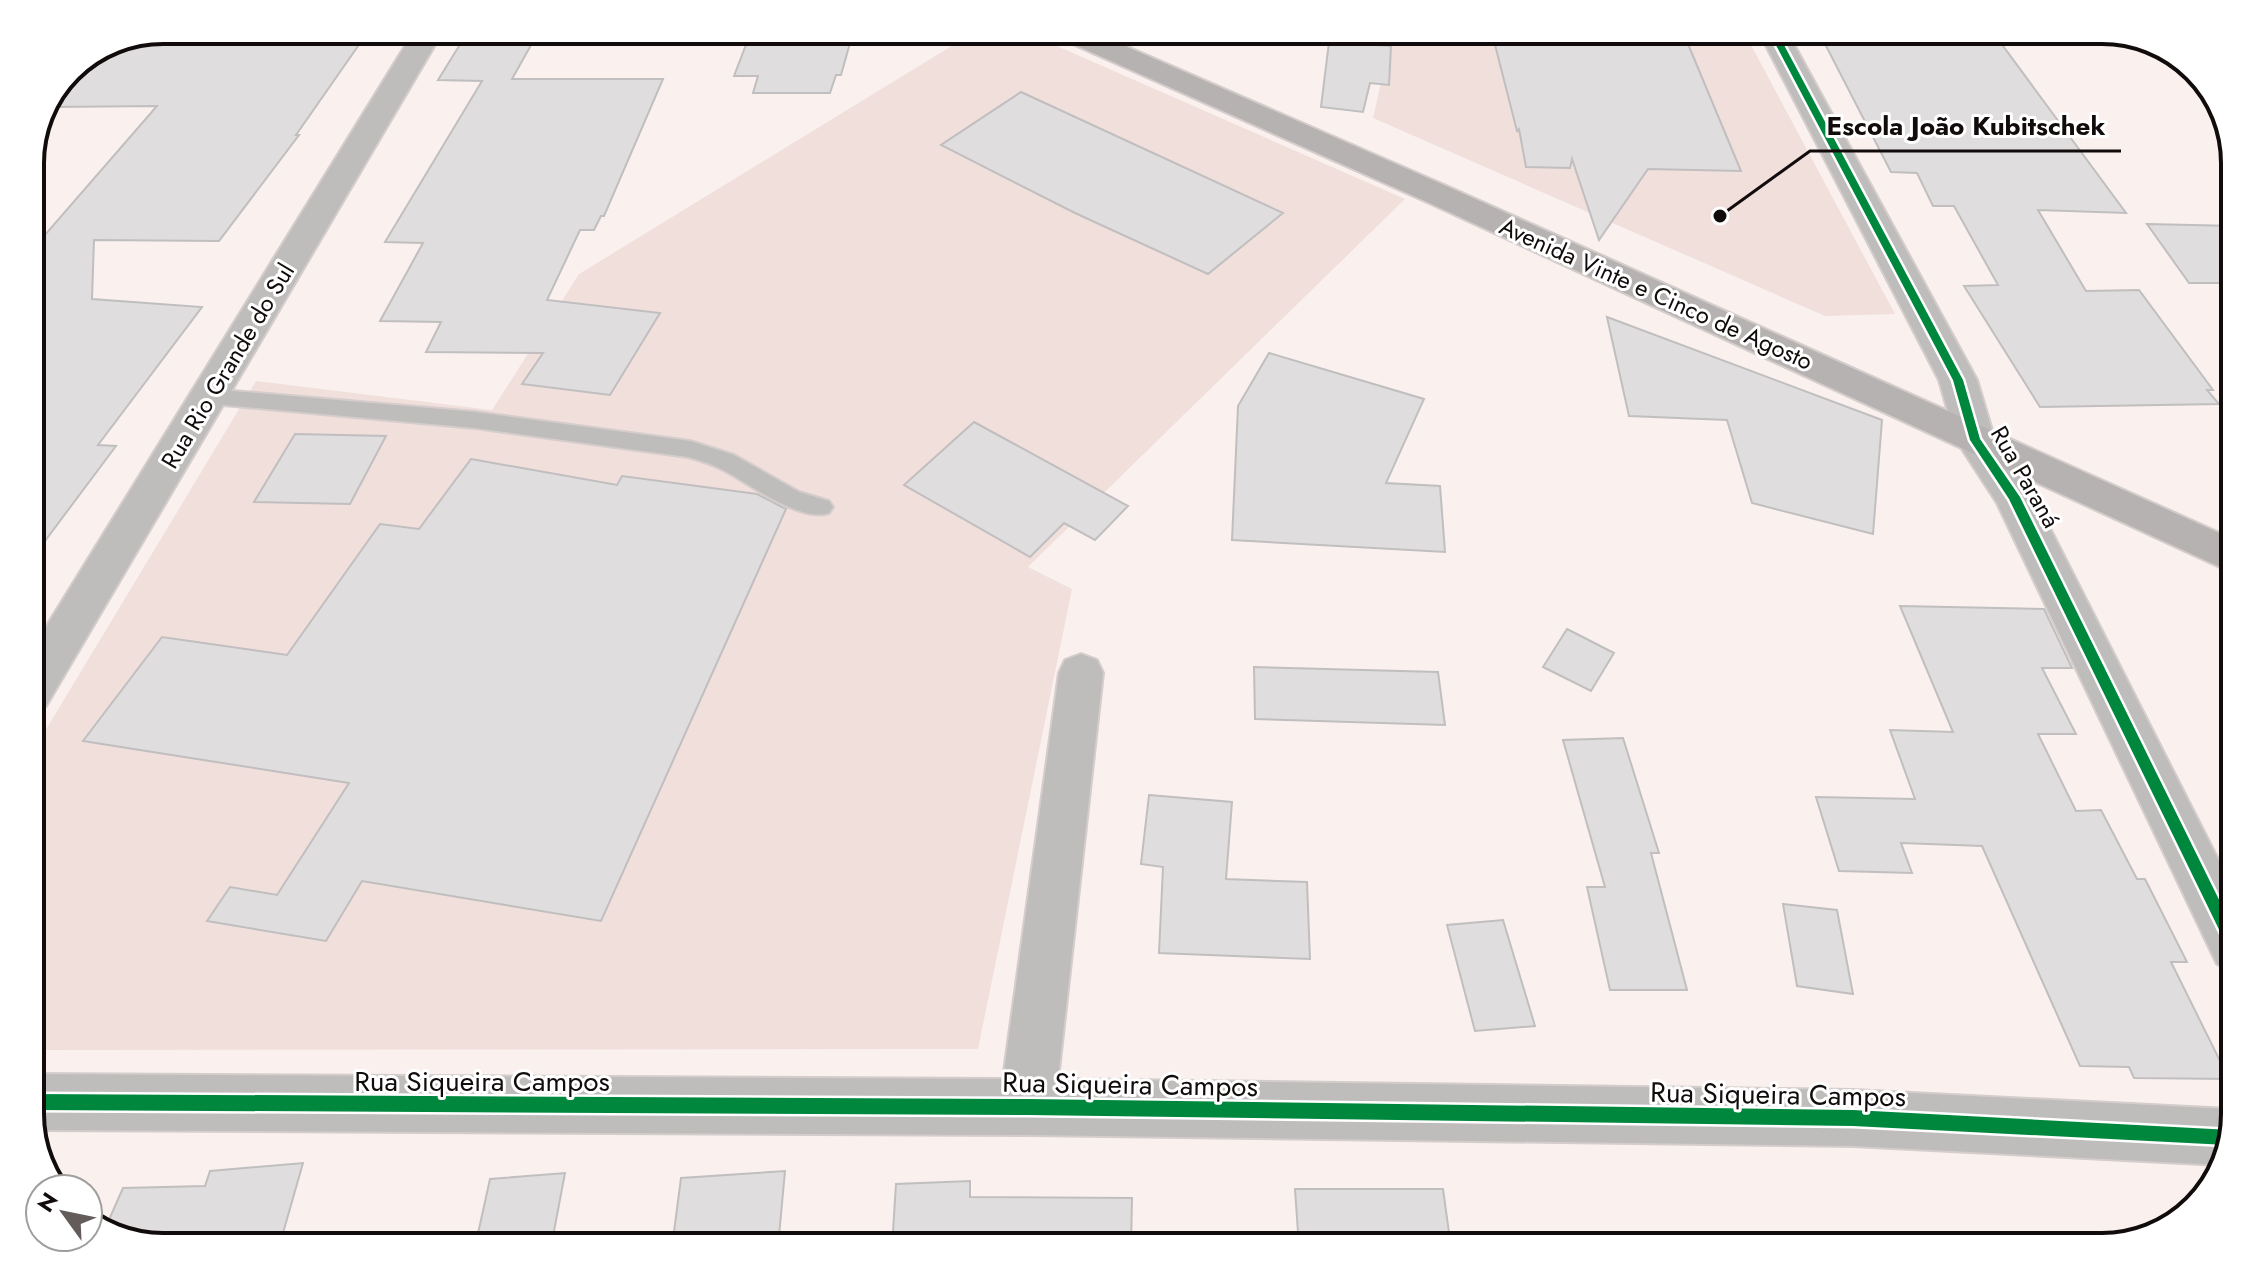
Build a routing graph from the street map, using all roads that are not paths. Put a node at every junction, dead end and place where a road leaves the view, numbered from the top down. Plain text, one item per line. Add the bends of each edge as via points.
1 (421, 44) edge
2 (1113, 44) edge
3 (1779, 44) edge
4 (210, 397) junction
5 (1975, 440) junction
6 (821, 507) dead end
7 (2221, 552) edge
8 (44, 670) edge
9 (1081, 673) dead end
10 (2221, 918) edge
11 (44, 1102) edge
12 (1027, 1107) junction
13 (2219, 1136) edge

1 - 4 street, Rua Rio Grande do Sul
2 - 5 main road, Avenida Vinte e Cinco de Agosto
3 - 5 street, Rua Paraná via 1958,380
4 - 6 lane via 490,422 690,449
4 - 8 street, Rua Rio Grande do Sul
5 - 7 main road, Avenida Vinte e Cinco de Agosto
5 - 10 street, Rua Paraná via 2014,497
9 - 12 street
11 - 12 street, Rua Siqueira Campos
12 - 13 street, Rua Siqueira Campos via 1853,1118

